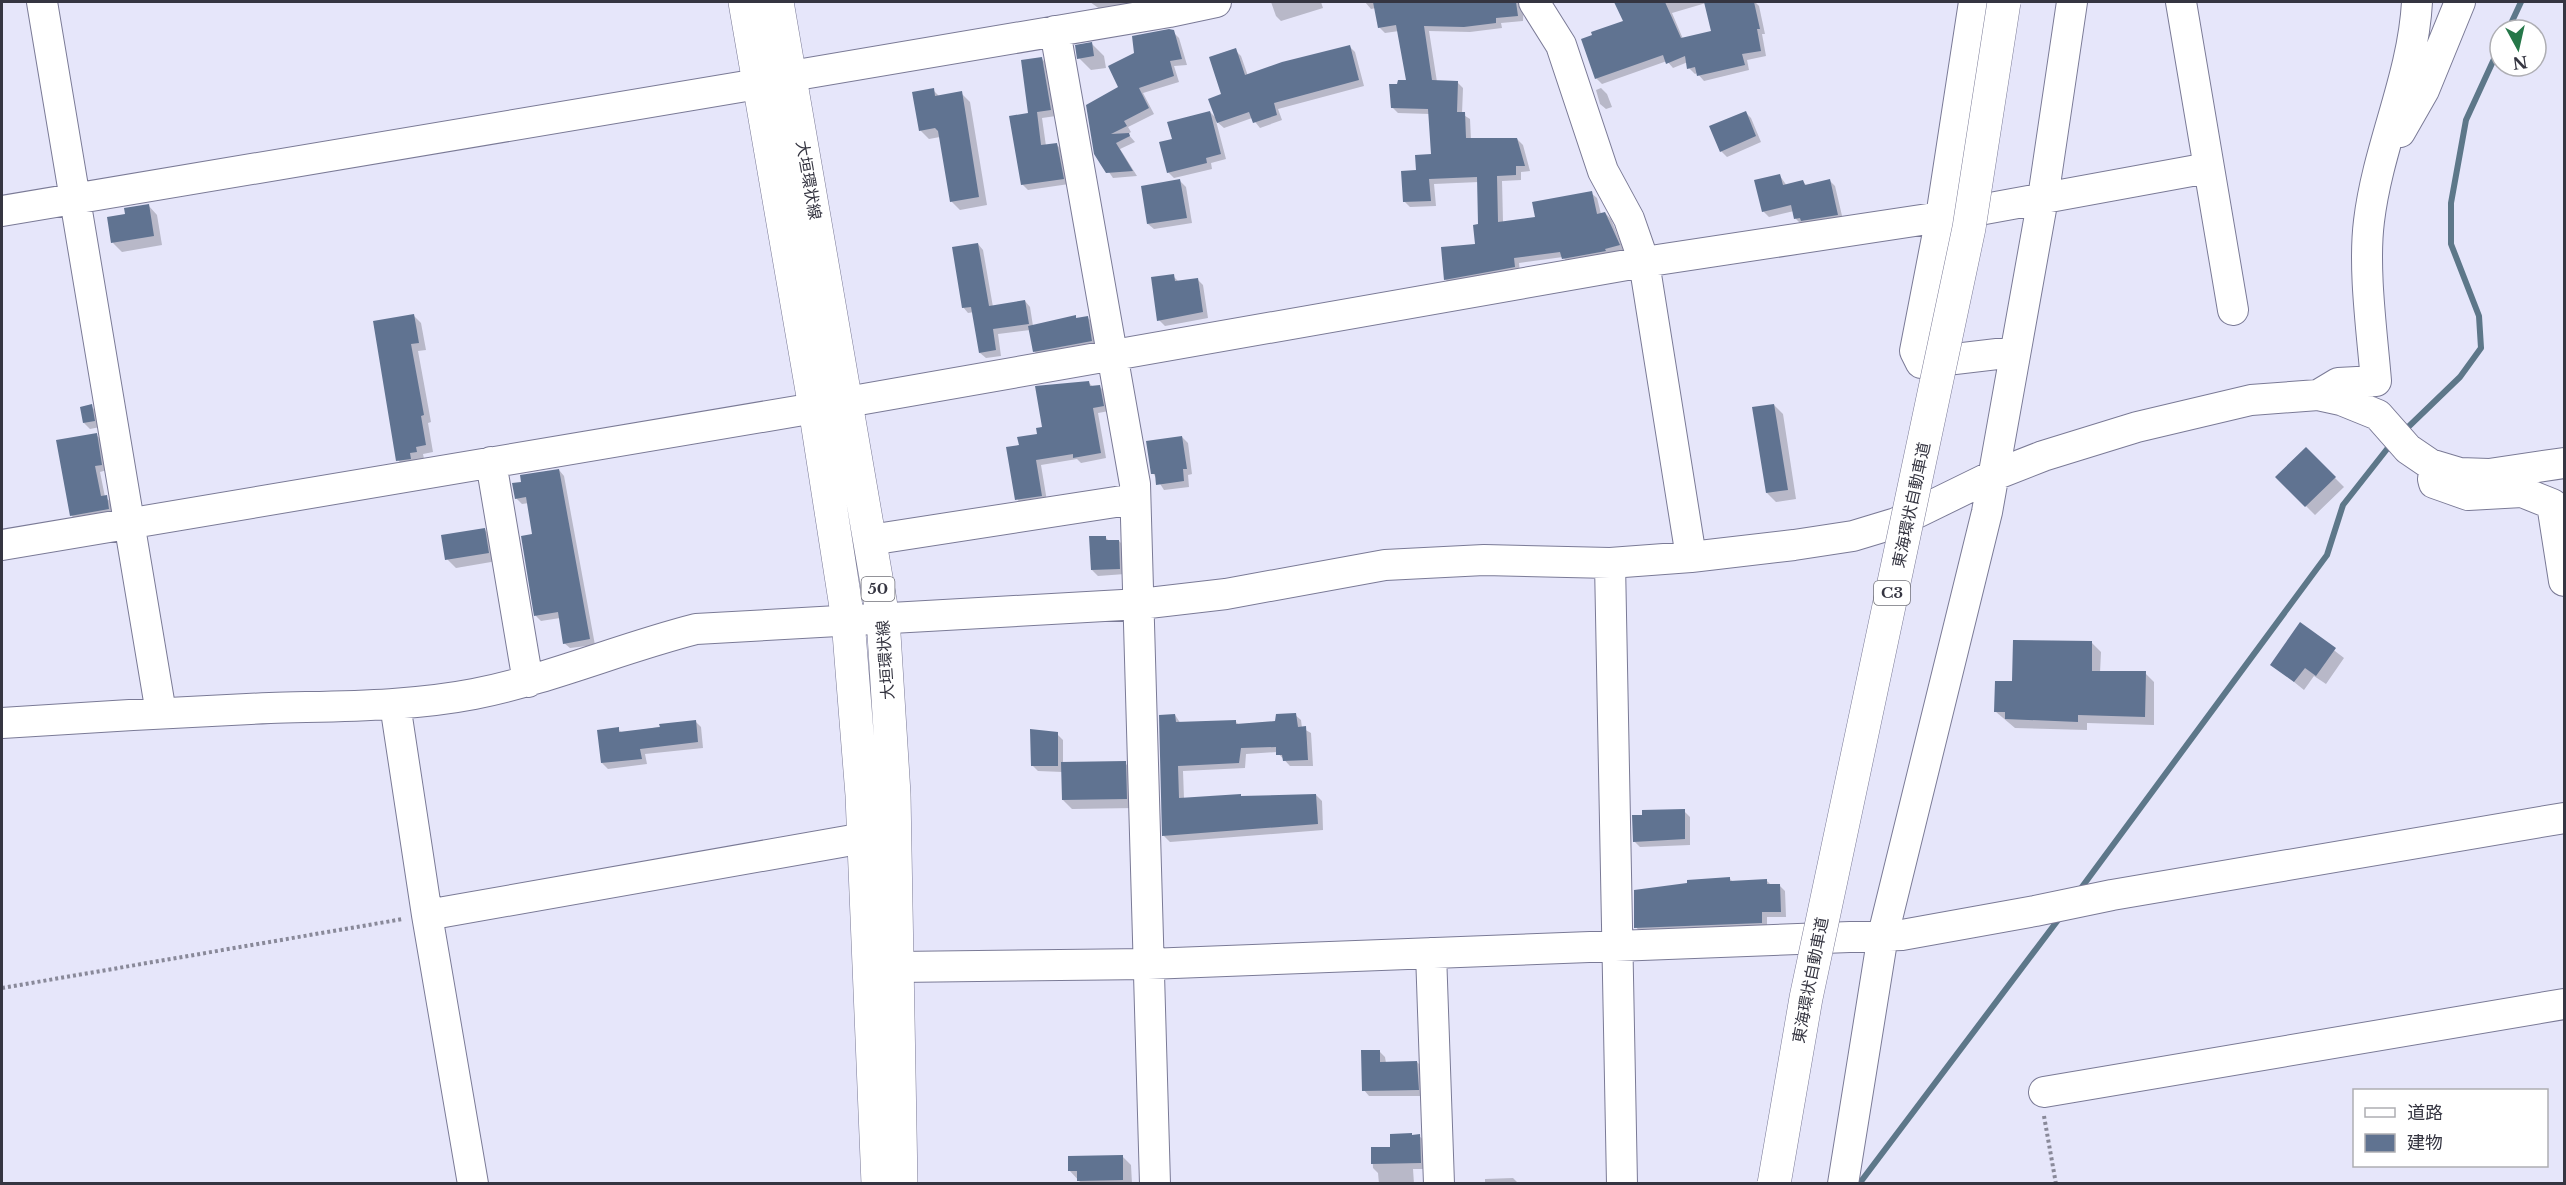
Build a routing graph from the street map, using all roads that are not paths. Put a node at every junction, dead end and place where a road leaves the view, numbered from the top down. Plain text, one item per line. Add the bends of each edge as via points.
1 (42, 2) edge
2 (745, 2) edge
3 (777, 2) edge
4 (1215, 2) edge
5 (1534, 2) edge
6 (1974, 2) edge
7 (2004, 2) edge
8 (2072, 2) edge
9 (2181, 2) edge
10 (2417, 2) edge
11 (2460, 2) edge
12 (1055, 31) junction
13 (791, 76) junction
14 (758, 84) junction
15 (2379, 166) junction
16 (2208, 168) junction
17 (2043, 198) junction
18 (76, 199) junction
19 (2, 211) edge
20 (1941, 217) junction
21 (1644, 262) junction
22 (2233, 310) dead end
23 (2014, 352) junction
24 (1111, 354) junction
25 (2318, 395) junction
26 (847, 402) junction
27 (815, 408) junction
28 (491, 462) junction
29 (2565, 463) edge
30 (2430, 465) junction
31 (1992, 476) junction
32 (1135, 499) junction
33 (130, 522) junction
34 (870, 540) junction
35 (2, 545) edge
36 (1691, 557) junction
37 (1610, 563) junction
38 (2565, 581) edge
39 (1140, 604) junction
40 (883, 618) junction
41 (848, 620) junction
42 (528, 682) junction
43 (395, 704) junction
44 (161, 712) junction
45 (2, 723) edge
46 (2565, 818) edge
47 (864, 838) junction
48 (427, 915) junction
49 (1883, 935) junction
50 (1617, 946) junction
51 (1431, 953) junction
52 (1148, 964) junction
53 (897, 967) junction
54 (2565, 1004) edge
55 (2044, 1092) road end
56 (1845, 1170) edge
57 (473, 1184) edge
58 (878, 1184) edge
59 (902, 1184) edge
60 (1155, 1184) edge
61 (1439, 1184) edge
62 (1622, 1184) edge
63 (1774, 1184) edge

1 - 18 street
2 - 14 main road, 大垣環状線 / 50
3 - 13 main road, 大垣環状線 / 50
4 - 12 street
5 - 21 street via 1561,45 1603,171 1629,219
6 - 20 street
7 - 63 main road, 東海環状自動車道 / C3, bridge via 1970,228 1806,998
8 - 17 street
9 - 16 street
10 - 15 street via 2415,35
11 - 15 street via 2424,90
12 - 13 street
12 - 24 street
13 - 14 street
13 - 26 main road, 大垣環状線 / 50
14 - 18 street
14 - 27 main road, 大垣環状線 / 50
15 - 25 street via 2368,222 2376,381 2338,383
16 - 17 street
16 - 22 street
17 - 20 street
17 - 23 street
18 - 19 street
18 - 33 street
20 - 21 street
20 - 23 street via 1915,351 1921,363
21 - 24 street
21 - 36 street
23 - 31 street via 1999,454
24 - 26 street
24 - 32 street
25 - 30 street via 2378,415 2408,449
25 - 31 street via 2251,400 2137,427
26 - 34 main road, 大垣環状線 / 50
27 - 28 street
27 - 41 main road, 大垣環状線 / 50
28 - 33 street
28 - 42 street
29 - 30 street via 2489,474 2460,473
30 - 38 street via 2434,483 2468,495 2522,492 2552,504
31 - 36 street via 1896,523 1853,536
31 - 49 street via 1987,512
32 - 34 street
32 - 39 street
33 - 35 street
33 - 44 street
34 - 40 main road, 大垣環状線 / 50
36 - 37 street
37 - 39 street via 1484,560 1385,565 1226,594
37 - 50 street
39 - 40 street
39 - 52 street
40 - 41 street
40 - 53 main road, 大垣環状線 / 50 via 894,794
41 - 42 street via 696,629
41 - 47 main road, 大垣環状線 / 50
42 - 43 street via 471,695
43 - 44 street
43 - 48 street
44 - 45 street
46 - 49 street via 1902,935
47 - 48 street
47 - 58 main road, 大垣環状線 / 50
48 - 57 street
49 - 50 street
49 - 56 street
50 - 51 street
50 - 62 street
51 - 52 street
51 - 61 street
52 - 53 street
52 - 60 street
53 - 59 main road, 大垣環状線 / 50
54 - 55 street

